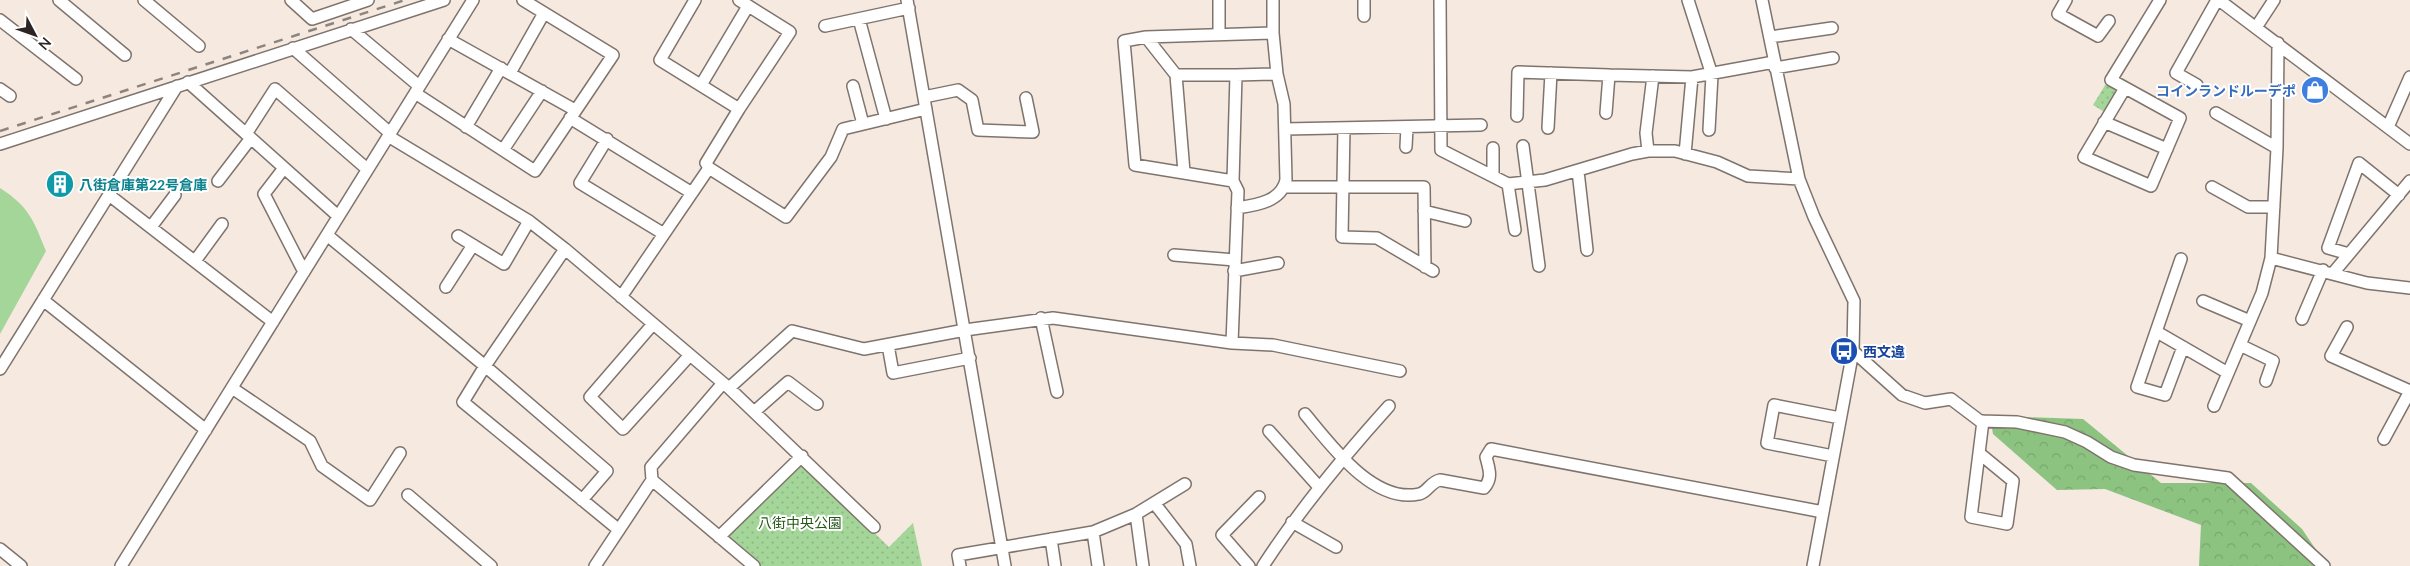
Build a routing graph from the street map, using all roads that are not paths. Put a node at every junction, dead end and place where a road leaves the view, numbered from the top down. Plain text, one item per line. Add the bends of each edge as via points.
1 (58, 0) edge
2 (144, 0) edge
3 (291, 0) edge
4 (368, 0) edge
5 (444, 0) edge
6 (473, 0) edge
7 (523, 0) edge
8 (695, 0) edge
9 (1219, 0) edge
10 (1273, 0) edge
11 (1364, 0) edge
12 (1440, 0) edge
13 (1688, 0) edge
14 (1762, 0) edge
15 (2066, 0) edge
16 (2160, 0) edge
17 (2218, 0) edge
18 (2274, 0) edge
19 (744, 3) edge
20 (908, 4) edge
21 (544, 13) junction
22 (1364, 16) dead end
23 (859, 19) junction
24 (0, 20) edge
25 (2109, 21) dead end
26 (825, 26) dead end
27 (2257, 26) junction
28 (1832, 28) dead end
29 (352, 30) junction
30 (1273, 33) junction
31 (1219, 34) junction
32 (1146, 36) junction
33 (1770, 37) junction
34 (448, 39) junction
35 (2278, 43) junction
36 (199, 46) dead end
37 (294, 48) junction
38 (125, 55) dead end
39 (1833, 58) dead end
40 (1774, 65) junction
41 (505, 71) junction
42 (1551, 73) junction
43 (1277, 74) junction
44 (1176, 75) junction
45 (1236, 75) junction
46 (1609, 75) junction
47 (1712, 75) junction
48 (1653, 76) junction
49 (1692, 77) junction
50 (2410, 77) edge
51 (76, 79) dead end
52 (182, 84) junction
53 (701, 85) junction
54 (2197, 85) dead end
55 (853, 86) dead end
56 (2125, 88) junction
57 (0, 89) edge
58 (417, 90) junction
59 (542, 92) junction
60 (10, 96) dead end
61 (924, 97) junction
62 (1026, 98) dead end
63 (739, 109) junction
64 (926, 109) junction
65 (1606, 113) dead end
66 (573, 114) junction
67 (2216, 114) dead end
68 (1518, 116) dead end
69 (886, 119) junction
70 (2104, 122) junction
71 (863, 124) junction
72 (1481, 125) dead end
73 (466, 126) junction
74 (1439, 126) junction
75 (1407, 127) junction
76 (2388, 127) junction
77 (1344, 128) junction
78 (1548, 128) dead end
79 (1285, 129) junction
80 (1709, 130) dead end
81 (389, 135) junction
82 (249, 136) junction
83 (607, 139) junction
84 (0, 144) edge
85 (2410, 144) edge
86 (1523, 146) dead end
87 (1406, 147) dead end
88 (1493, 148) dead end
89 (2277, 148) junction
90 (2167, 149) junction
91 (503, 150) junction
92 (1648, 151) junction
93 (1684, 154) junction
94 (284, 168) junction
95 (709, 168) junction
96 (367, 170) junction
97 (1578, 170) junction
98 (1184, 172) junction
99 (1493, 176) junction
100 (1799, 179) junction
101 (218, 181) dead end
102 (1233, 181) junction
103 (2410, 181) edge
104 (1528, 182) junction
105 (1508, 184) junction
106 (1284, 187) junction
107 (1342, 187) junction
108 (2212, 188) dead end
109 (692, 193) junction
110 (176, 194) dead end
111 (109, 195) junction
112 (2399, 195) junction
113 (2274, 207) junction
114 (1237, 208) junction
115 (1424, 210) junction
116 (338, 216) junction
117 (529, 221) junction
118 (1465, 221) dead end
119 (222, 224) dead end
120 (151, 227) junction
121 (1515, 230) dead end
122 (327, 234) junction
123 (664, 234) junction
124 (458, 236) dead end
125 (473, 244) junction
126 (565, 249) junction
127 (1587, 250) dead end
128 (2349, 254) junction
129 (1174, 255) dead end
130 (2271, 258) junction
131 (2181, 259) dead end
132 (195, 261) junction
133 (1278, 263) dead end
134 (1235, 266) junction
135 (1539, 266) dead end
136 (2328, 271) junction
137 (304, 272) junction
138 (446, 287) dead end
139 (2410, 288) edge
140 (621, 297) junction
141 (43, 300) junction
142 (2203, 301) dead end
143 (1041, 318) junction
144 (2302, 319) dead end
145 (2250, 321) junction
146 (273, 322) junction
147 (653, 324) junction
148 (2347, 327) dead end
149 (965, 330) junction
150 (2157, 332) junction
151 (1232, 343) junction
152 (2240, 344) junction
153 (888, 345) junction
154 (2183, 347) junction
155 (1853, 350) junction
156 (690, 355) junction
157 (970, 358) junction
158 (485, 366) junction
159 (0, 369) edge
160 (1400, 371) dead end
161 (2228, 373) junction
162 (2266, 381) dead end
163 (726, 386) junction
164 (232, 388) junction
165 (2410, 391) edge
166 (1057, 392) dead end
167 (817, 404) dead end
168 (1389, 406) dead end
169 (2214, 406) dead end
170 (754, 412) junction
171 (1305, 414) dead end
172 (1840, 418) junction
173 (1983, 421) junction
174 (206, 430) junction
175 (1269, 431) dead end
176 (2384, 438) dead end
177 (400, 453) dead end
178 (1979, 453) junction
179 (802, 456) junction
180 (1833, 456) junction
181 (1342, 458) junction
182 (652, 480) junction
183 (1185, 484) dead end
184 (1319, 487) junction
185 (408, 495) dead end
186 (1259, 497) dead end
187 (582, 500) junction
188 (1155, 504) junction
189 (1823, 512) junction
190 (1136, 514) junction
191 (1292, 522) junction
192 (874, 527) dead end
193 (619, 530) junction
194 (1093, 532) junction
195 (719, 537) junction
196 (1051, 539) junction
197 (1002, 547) junction
198 (1336, 547) dead end
199 (0, 549) edge
200 (21, 566) edge
201 (121, 566) edge
202 (491, 566) edge
203 (595, 566) edge
204 (754, 566) edge
205 (960, 566) edge
206 (1005, 566) edge
207 (1055, 566) edge
208 (1098, 566) edge
209 (1143, 566) edge
210 (1190, 566) edge
211 (1249, 566) edge
212 (1263, 566) edge
213 (1812, 566) edge
214 (2324, 566) edge

1 - 38 street
2 - 36 street
3 - 4 street via 312,19
5 - 29 street
6 - 34 street
7 - 21 street
8 - 53 street via 660,60
9 - 31 street
10 - 30 street
11 - 22 street
12 - 74 street
13 - 47 street
14 - 33 street
15 - 25 street via 2058,14 2098,36
16 - 56 street via 2111,80
17 - 27 street
17 - 54 street via 2176,73
18 - 27 street
19 - 53 street
19 - 63 street via 790,32
20 - 23 street
20 - 61 street
21 - 41 street
21 - 66 street via 612,55
23 - 26 street
23 - 69 street
24 - 51 street
27 - 35 street
28 - 33 street
29 - 37 street
29 - 58 street
30 - 31 street
30 - 43 street
31 - 32 street
32 - 44 street
32 - 98 street via 1124,40 1135,166
33 - 40 street
34 - 41 street
34 - 58 street
35 - 76 street
35 - 89 street
37 - 52 street
37 - 81 street
39 - 40 street
40 - 47 street
40 - 100 street
41 - 59 street
41 - 73 street
42 - 46 street
42 - 68 street via 1518,72
42 - 78 street
43 - 45 street
43 - 79 street via 1284,104
44 - 45 street
44 - 98 street
45 - 102 street
46 - 48 street
46 - 65 street
47 - 49 street
47 - 80 street
48 - 49 street
48 - 92 street via 1646,133
49 - 93 street
50 - 76 street
52 - 82 street
52 - 84 street
52 - 111 street
53 - 63 street
55 - 71 street
56 - 70 street
56 - 90 street via 2180,118
57 - 60 street
58 - 73 street
58 - 81 street
59 - 66 street
59 - 91 street
61 - 62 street via 958,90 972,100 978,130 1033,132
61 - 64 street
63 - 95 street via 706,163
64 - 69 street
64 - 149 street
66 - 83 street
66 - 91 street via 535,171
67 - 89 street
69 - 71 street
70 - 90 street
70 - 90 street via 2084,157 2151,186
71 - 95 street via 843,129 831,157 786,217
72 - 74 street
73 - 91 street
74 - 75 street
74 - 99 street via 1441,150
75 - 77 street
75 - 87 street
76 - 85 street
77 - 79 street
77 - 107 street
79 - 106 street
81 - 96 street
81 - 117 street
82 - 94 street
82 - 96 street via 275,89
82 - 101 street
83 - 109 street
83 - 123 street via 580,183
86 - 104 street
88 - 99 street
89 - 113 street
92 - 93 street
92 - 97 street
93 - 100 street via 1717,162 1748,176
94 - 116 street
94 - 137 street via 264,194
95 - 109 street
96 - 116 street
97 - 104 street
97 - 127 street
98 - 102 street
99 - 105 street
100 - 155 street via 1854,301
102 - 114 street via 1238,191
103 - 112 street
104 - 105 street
104 - 135 street
105 - 121 street
106 - 107 street
106 - 114 street via 1263,203
107 - 115 street via 1424,187
107 - 115 street via 1342,237 1377,238 1429,269
108 - 113 street via 2248,207
109 - 123 street
110 - 120 street
111 - 120 street
111 - 141 street
112 - 128 street
112 - 128 street via 2358,163 2328,248
113 - 130 street
114 - 134 street
115 - 118 street
116 - 122 street
117 - 125 street via 504,264
117 - 126 street
119 - 132 street
120 - 132 street
122 - 137 street
122 - 158 street
123 - 140 street
124 - 125 street
125 - 138 street
126 - 140 street
126 - 158 street
128 - 136 street
129 - 134 street
130 - 136 street
130 - 145 street via 2262,293
131 - 150 street
132 - 146 street
133 - 134 street
134 - 151 street
136 - 139 street via 2367,283
136 - 144 street
137 - 146 street
140 - 147 street
141 - 159 street
141 - 174 street
142 - 145 street
143 - 149 street
143 - 151 street
143 - 166 street
145 - 152 street
146 - 164 street
147 - 156 street
147 - 156 street via 590,397 624,429
148 - 165 street via 2331,356
149 - 153 street
149 - 157 street
150 - 154 street
150 - 154 street via 2137,387 2165,395
151 - 160 street via 1273,345
152 - 161 street
152 - 162 street via 2273,361
153 - 157 street via 893,373
153 - 163 street via 864,349 792,331
154 - 161 street
155 - 172 street
155 - 173 street via 1902,395 1925,403 1950,399
156 - 163 street
157 - 197 street
158 - 187 street via 463,402
158 - 187 street via 607,471
161 - 169 street
163 - 170 street
163 - 182 street via 651,467
164 - 174 street
164 - 177 street via 310,441 322,466 370,500
165 - 176 street
167 - 170 street via 788,382
168 - 181 street
170 - 179 street
171 - 181 street
172 - 180 street
172 - 180 street via 1774,405 1768,443
173 - 178 street
173 - 214 street via 2017,422 2066,432 2111,458 2134,465 2228,478
174 - 201 street
175 - 184 street
178 - 178 street via 1971,517 2007,524 2014,481
179 - 192 street
179 - 195 street
180 - 189 street
181 - 184 street
181 - 189 street via 1386,491 1411,495 1423,493 1428,486 1440,480 1484,488 1491,475 1486,457 1491,449
182 - 193 street
182 - 195 street
183 - 188 street
184 - 191 street
185 - 202 street
186 - 211 street via 1222,535
187 - 193 street
188 - 190 street
188 - 210 street via 1186,544
189 - 213 street
190 - 194 street
190 - 209 street
191 - 198 street
191 - 212 street
193 - 203 street
194 - 196 street
194 - 208 street
195 - 204 street
196 - 197 street
196 - 207 street
197 - 205 street via 958,555
197 - 206 street
199 - 200 street

